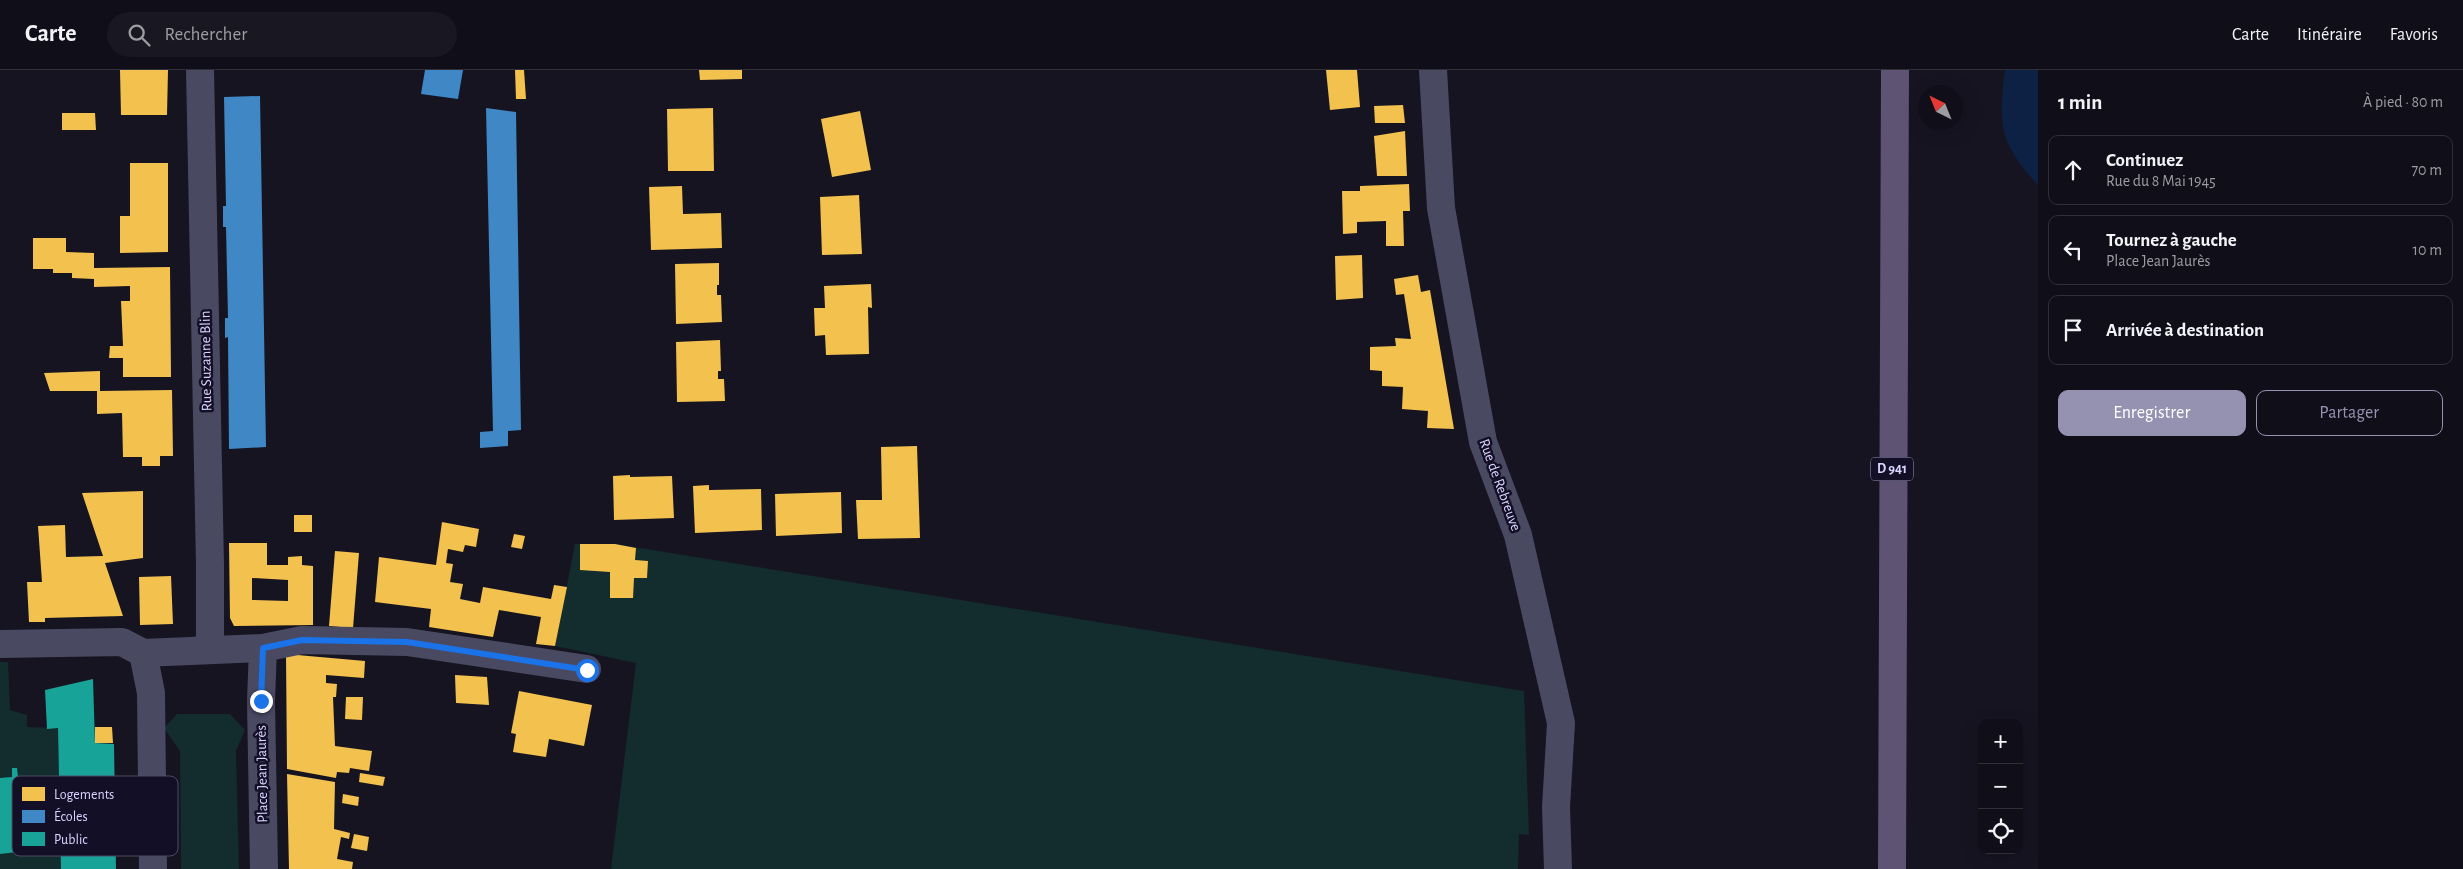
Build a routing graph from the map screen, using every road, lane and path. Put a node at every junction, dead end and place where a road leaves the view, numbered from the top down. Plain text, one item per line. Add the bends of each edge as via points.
1 (200, 70) edge
2 (1433, 70) edge
3 (1895, 70) edge
4 (0, 644) edge
5 (263, 648) junction
6 (206, 650) junction
7 (143, 653) junction
8 (587, 670) dead end
9 (152, 776) edge
10 (153, 856) edge
11 (153, 869) edge
12 (264, 869) edge
13 (1558, 869) edge
14 (1892, 869) edge

1 - 6 street, Rue Suzanne Blin via 210,584 210,637
2 - 13 street, Rue de Rebreuve via 1440,208 1483,442 1518,535 1561,723 1556,807
3 - 14 main road, D 941
4 - 7 street via 122,642
5 - 6 street
5 - 8 street via 302,640 407,642
5 - 12 street, Place Jean Jaurès
6 - 7 street
7 - 9 street via 151,694
10 - 11 street

